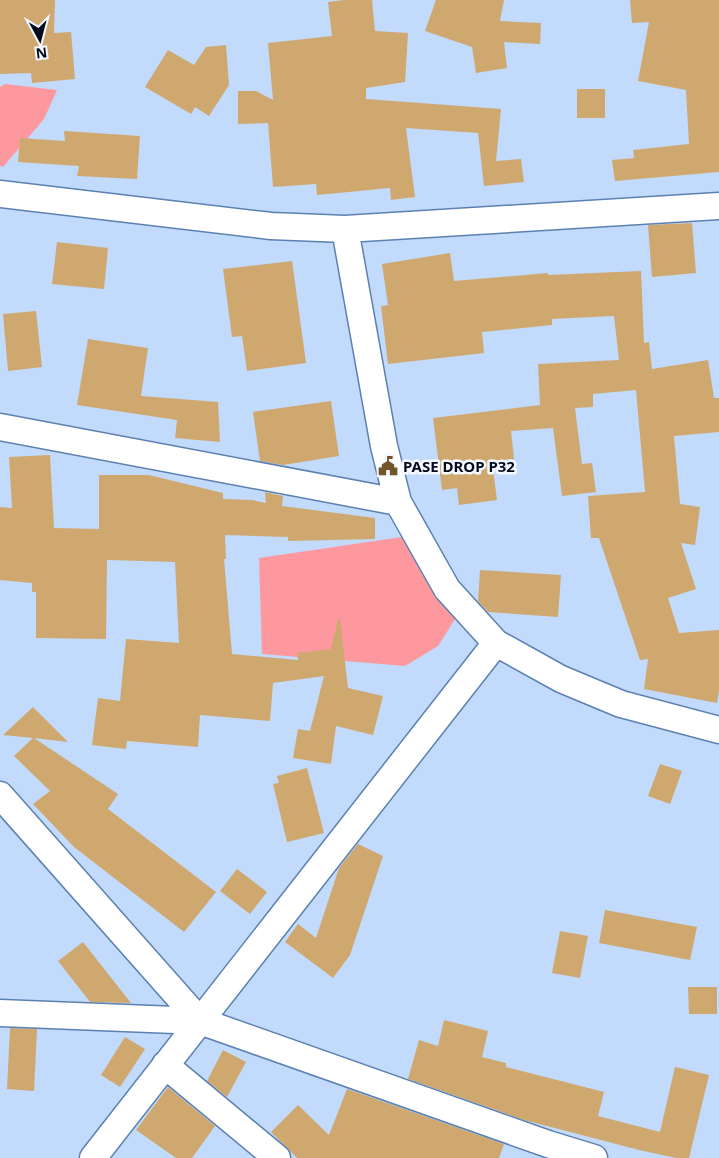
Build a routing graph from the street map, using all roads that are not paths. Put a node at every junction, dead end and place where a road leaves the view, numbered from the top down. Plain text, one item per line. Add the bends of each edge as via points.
1 (0, 194) edge
2 (719, 206) edge
3 (346, 229) junction
4 (0, 427) edge
5 (398, 502) junction
6 (496, 643) junction
7 (719, 730) edge
8 (0, 795) edge
9 (0, 1013) edge
10 (200, 1021) junction
11 (165, 1065) junction
12 (93, 1158) edge
13 (277, 1158) edge
14 (594, 1158) edge

1 - 3 street via 271,226
2 - 3 street
3 - 5 street via 384,446
4 - 5 street
5 - 6 street via 447,589
6 - 7 street via 561,678 621,704
6 - 10 street
8 - 10 street
9 - 10 street
10 - 11 street
10 - 14 street
11 - 12 street
11 - 13 street

